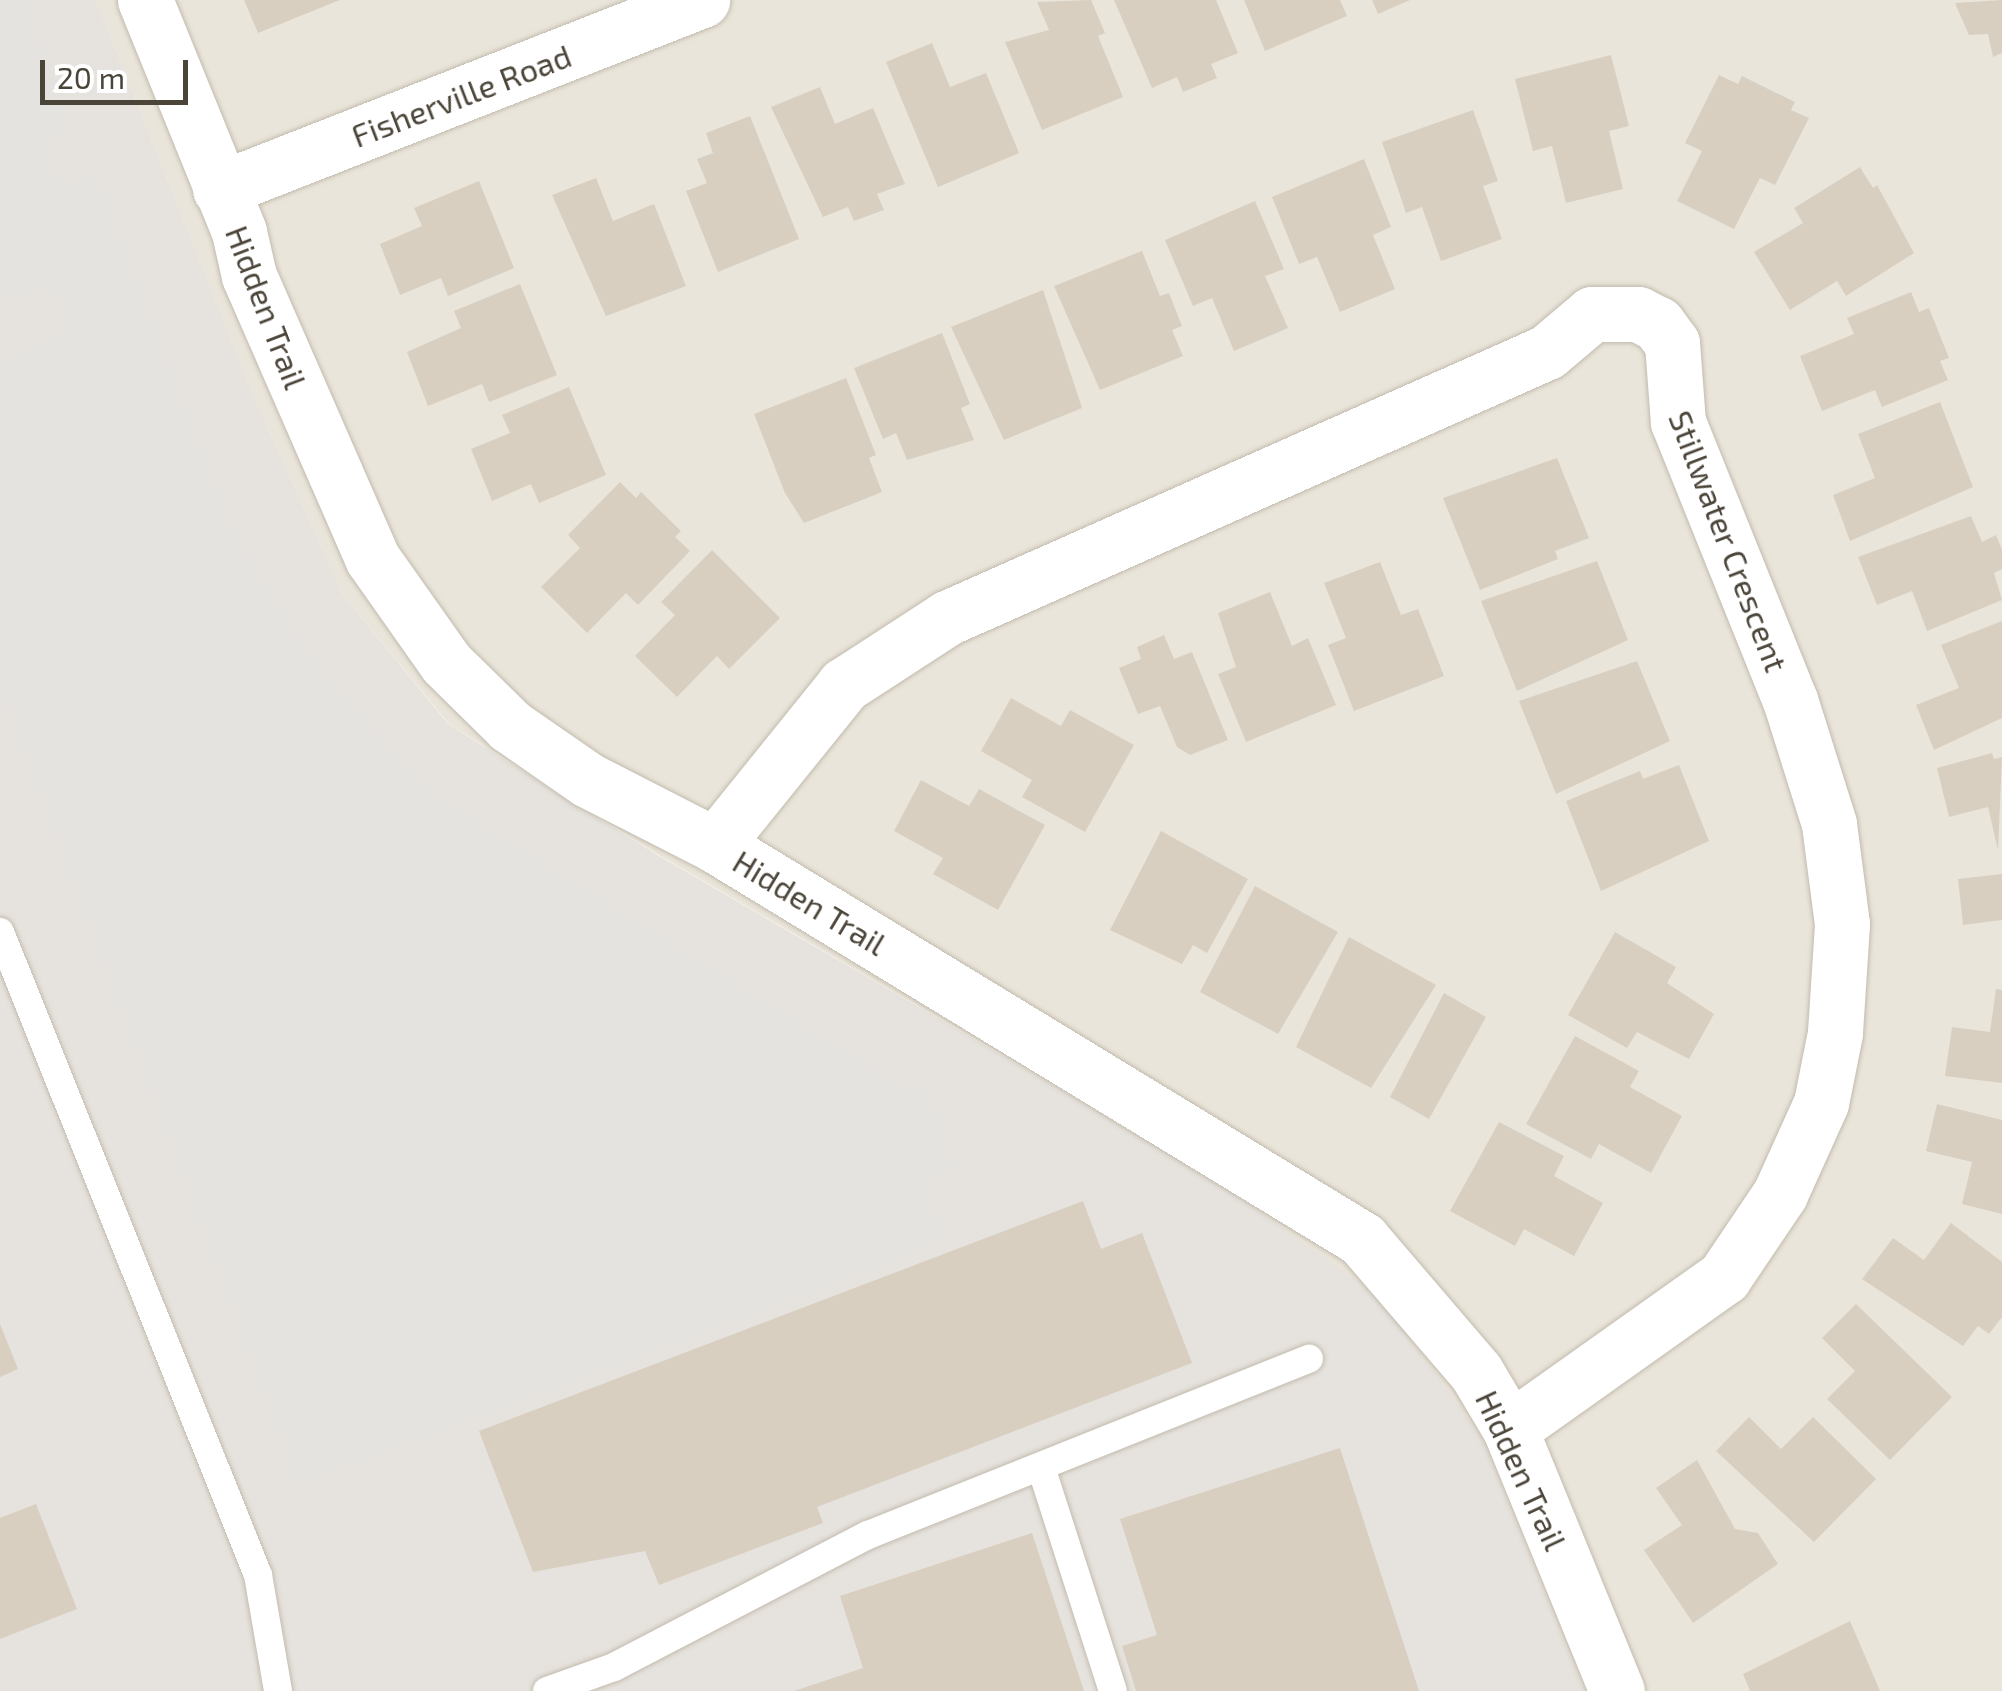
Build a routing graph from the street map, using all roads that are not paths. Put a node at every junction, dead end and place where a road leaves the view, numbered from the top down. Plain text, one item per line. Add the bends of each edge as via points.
1 (144, 0) edge
2 (702, 0) edge
3 (220, 189) junction
4 (715, 845) junction
5 (0, 932) edge
6 (1308, 1359) dead end
7 (1510, 1429) junction
8 (1042, 1466) junction
9 (278, 1691) edge
10 (547, 1691) edge
11 (1113, 1691) edge
12 (1618, 1691) edge

1 - 3 street, Hidden Trail
2 - 3 street, Fisherville Road
3 - 4 street, Hidden Trail via 249,276 372,558 422,636 510,726 588,780
4 - 7 street, Hidden Trail via 1362,1239 1476,1372
4 - 7 street, Stillwater Crescent via 844,685 948,618 1547,352 1592,314 1638,314 1658,324 1672,343 1678,422 1790,700 1829,824 1842,924 1835,1033 1821,1102 1780,1194 1724,1277
5 - 9 lane via 258,1576
6 - 8 lane
7 - 12 street, Hidden Trail
8 - 10 lane via 868,1535 614,1667
8 - 11 lane

